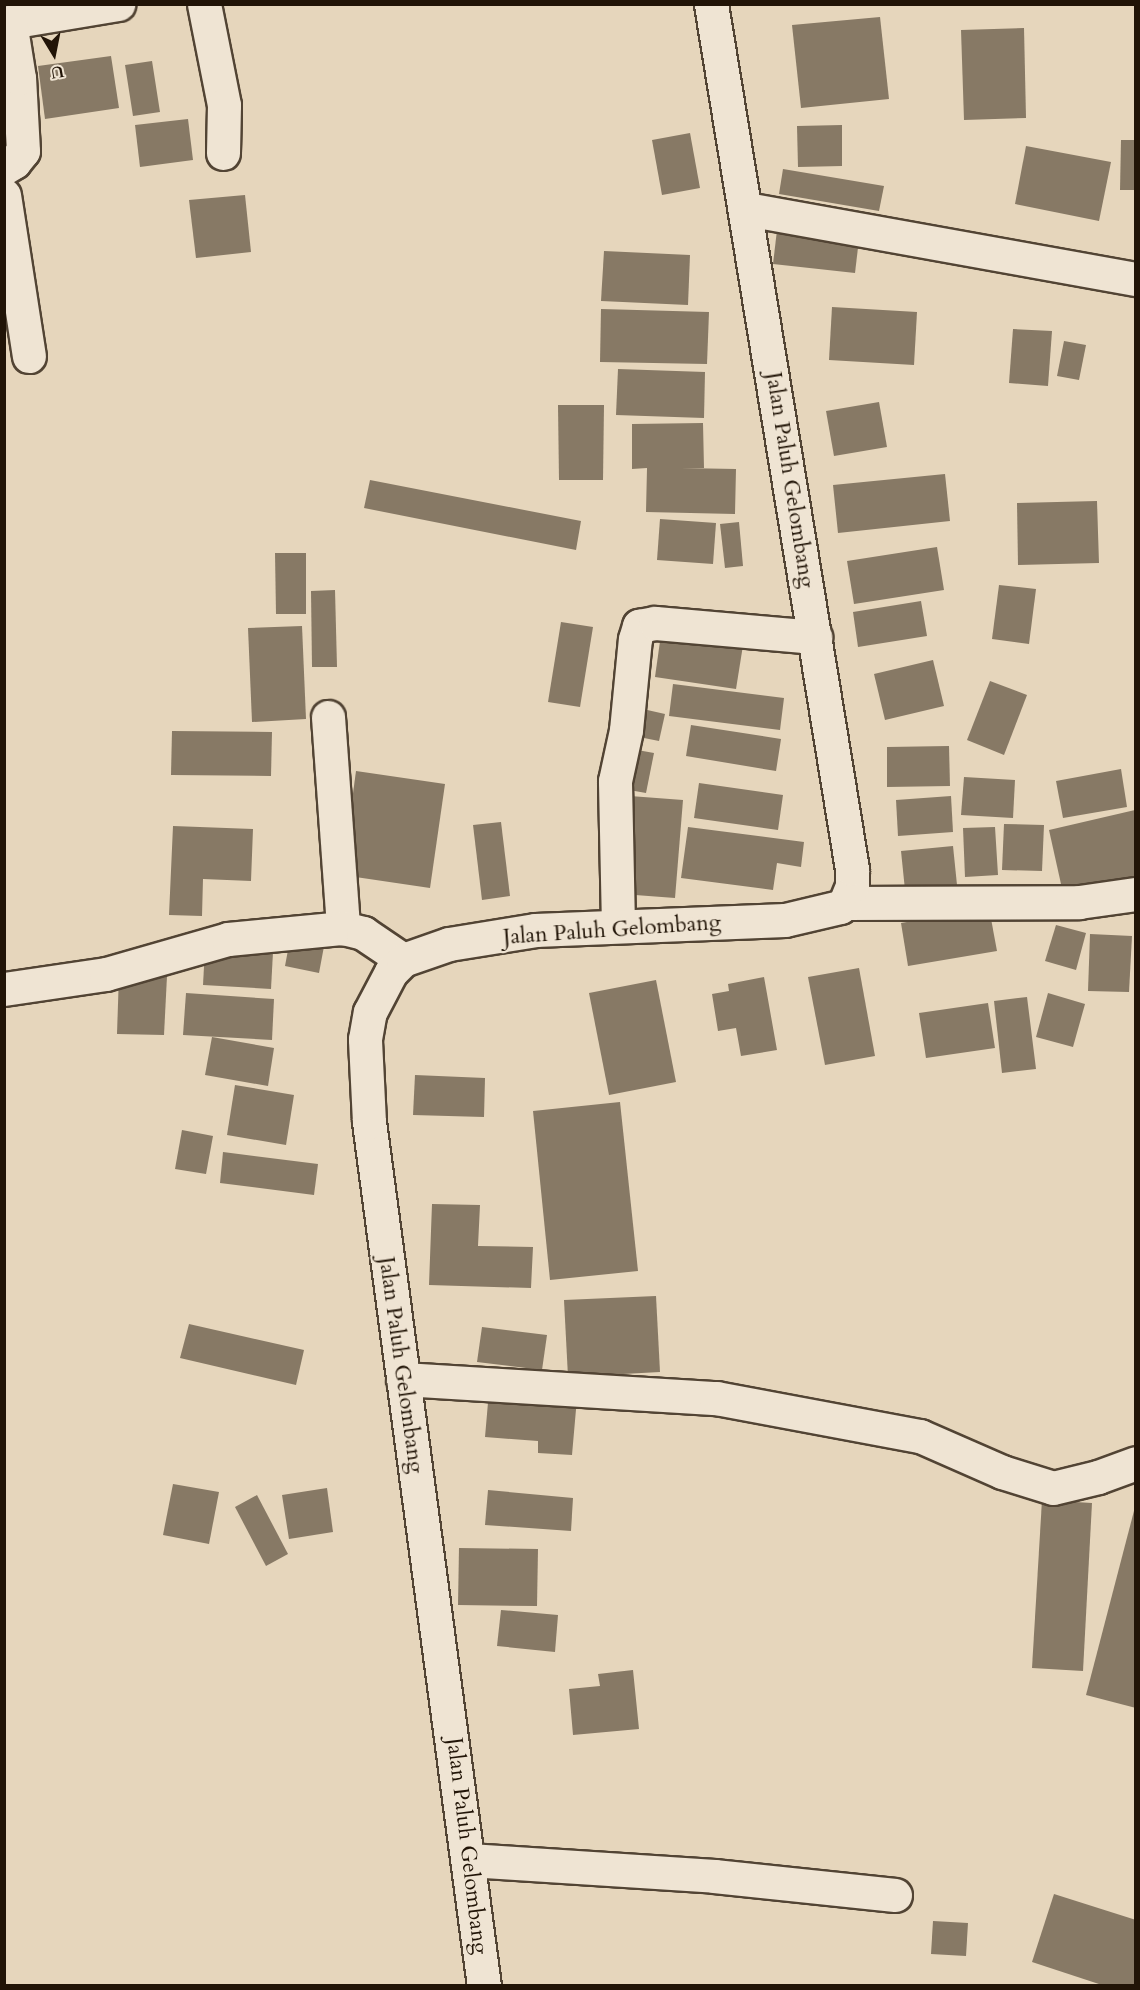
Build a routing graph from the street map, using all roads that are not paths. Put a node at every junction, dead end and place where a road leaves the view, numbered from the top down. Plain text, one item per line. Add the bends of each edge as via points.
1 (118, 4) edge
2 (204, 4) edge
3 (711, 4) edge
4 (7, 23) edge
5 (223, 153) dead end
6 (4, 168) edge
7 (4, 195) edge
8 (746, 209) junction
9 (1136, 279) edge
10 (29, 356) dead end
11 (815, 637) junction
12 (328, 717) dead end
13 (1136, 894) edge
14 (845, 903) junction
15 (618, 926) junction
16 (343, 928) junction
17 (403, 960) junction
18 (4, 989) edge
19 (404, 1378) junction
20 (1136, 1462) edge
21 (469, 1860) junction
22 (895, 1895) dead end
23 (484, 1986) edge

1 - 4 street
2 - 5 street via 224,105
3 - 8 street, Jalan Paluh Gelombang
4 - 6 street via 20,78 23,150
7 - 10 street
8 - 9 street
8 - 11 street, Jalan Paluh Gelombang
11 - 14 street, Jalan Paluh Gelombang via 852,869 852,886
11 - 15 street via 655,623 639,626 626,730 615,781
12 - 16 street
13 - 14 street via 1079,902
14 - 15 street, Jalan Paluh Gelombang via 831,911 785,920
15 - 17 street, Jalan Paluh Gelombang via 524,932 449,944
16 - 17 street via 363,933
16 - 18 street via 228,939 106,974
17 - 19 street, Jalan Paluh Gelombang via 381,989 370,1012 365,1039 369,1122
19 - 20 street via 716,1398 920,1436 1002,1472 1053,1488
19 - 21 street, Jalan Paluh Gelombang
21 - 22 street via 714,1876
21 - 23 street, Jalan Paluh Gelombang

